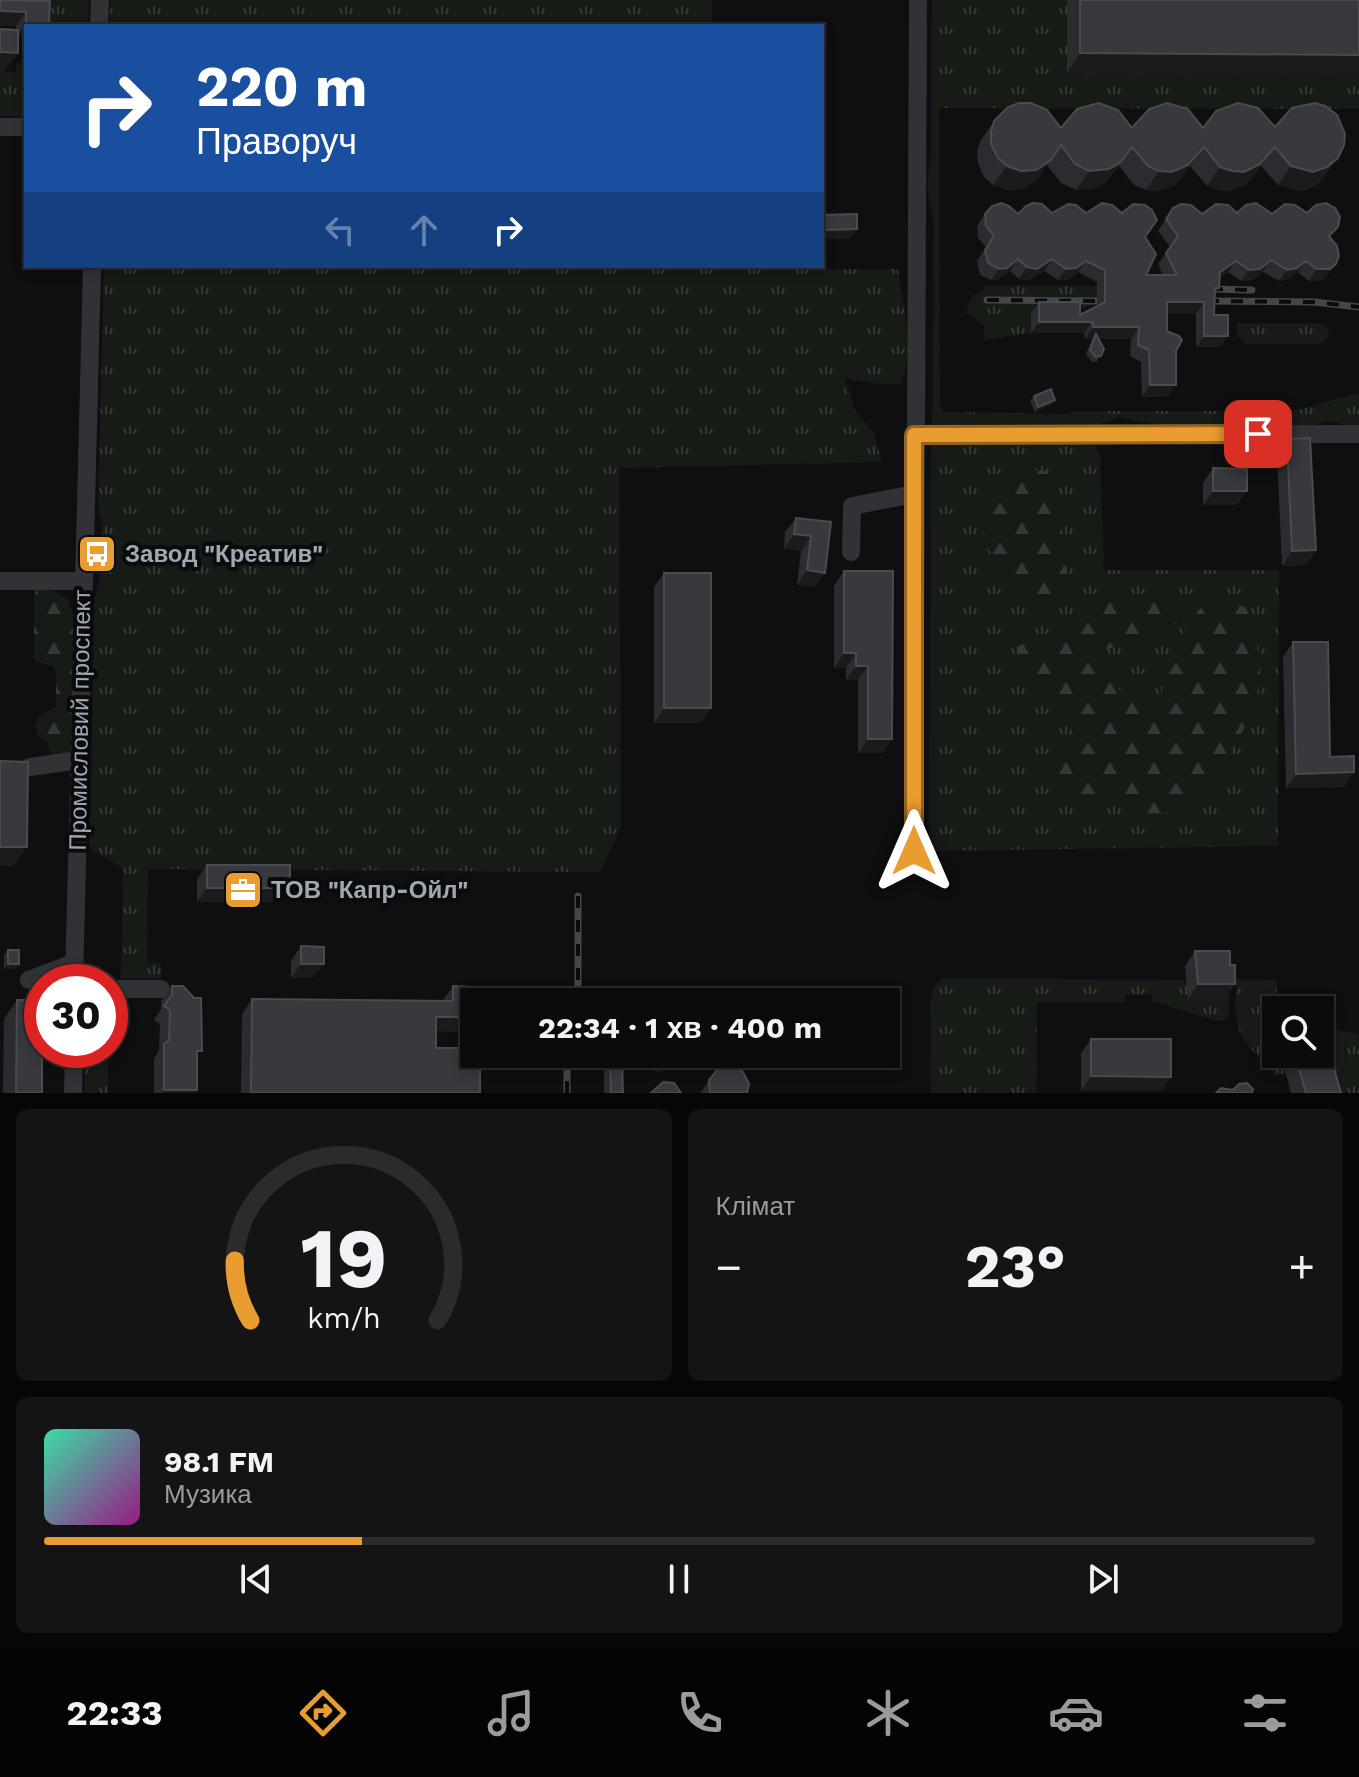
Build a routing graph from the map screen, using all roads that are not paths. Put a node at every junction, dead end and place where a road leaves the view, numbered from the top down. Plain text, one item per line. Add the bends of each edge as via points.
1 (100, 0) edge
2 (918, 0) edge
3 (99, 24) edge
4 (0, 127) edge
5 (24, 127) edge
6 (92, 268) edge
7 (1359, 434) edge
8 (914, 435) junction
9 (914, 494) junction
10 (851, 552) dead end
11 (0, 581) edge
12 (82, 581) junction
13 (79, 760) junction
14 (30, 767) edge
15 (914, 851) dead end
16 (74, 964) edge
17 (128, 989) edge
18 (161, 989) dead end
19 (74, 1068) edge
20 (73, 1093) edge

1 - 3 street
2 - 8 street
4 - 5 street
6 - 12 street, Промисловий проспект
7 - 8 street
8 - 9 street
9 - 10 street via 852,506
9 - 15 street
11 - 12 street
12 - 13 street, Промисловий проспект
13 - 14 street
13 - 16 street, Промисловий проспект
17 - 18 street
19 - 20 street

